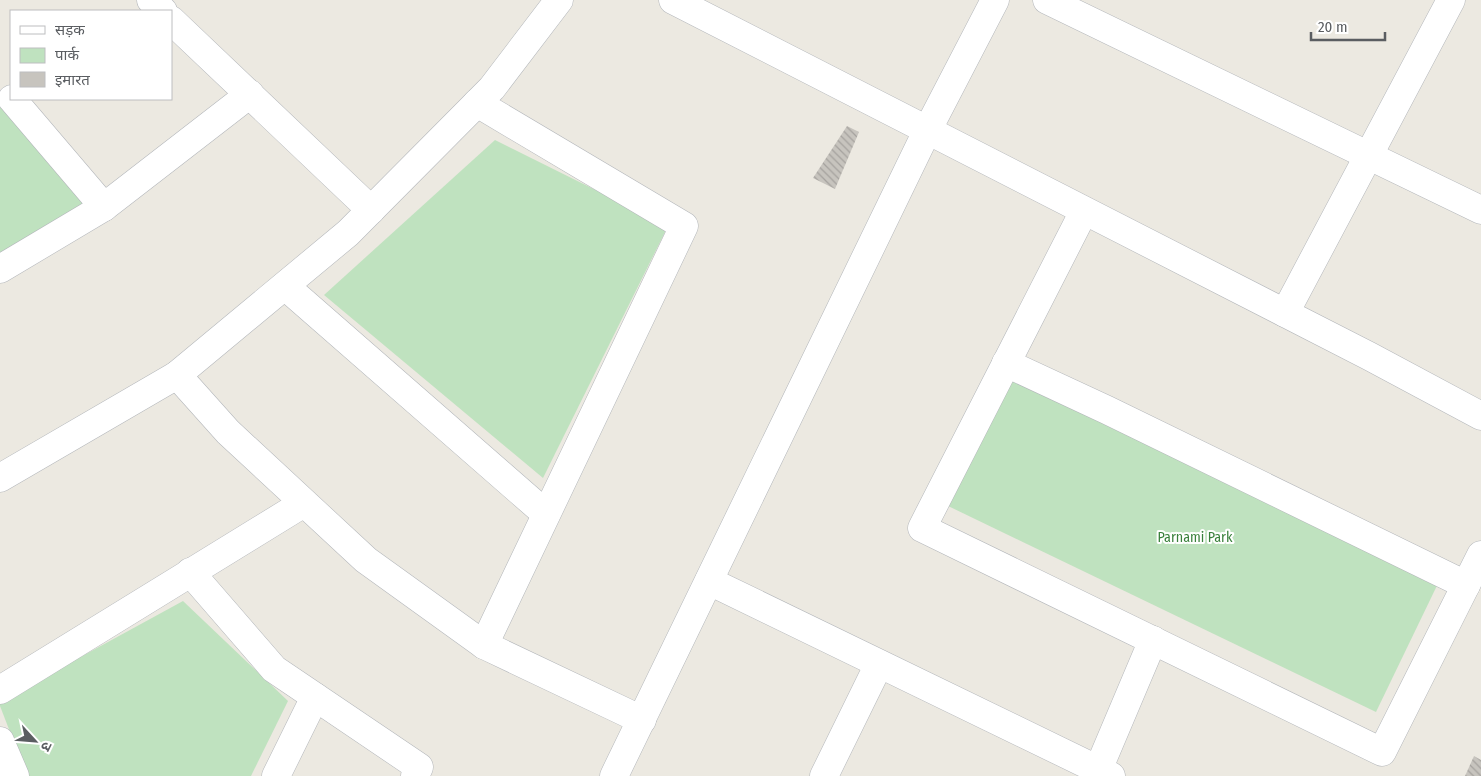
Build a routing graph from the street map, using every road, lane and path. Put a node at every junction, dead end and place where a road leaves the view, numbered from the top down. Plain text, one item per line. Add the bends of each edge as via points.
1 (151, 0) edge
2 (559, 0) edge
3 (673, 0) edge
4 (995, 0) edge
5 (1047, 0) edge
6 (1451, 0) edge
7 (161, 10) edge
8 (172, 21) edge
9 (0, 84) edge
10 (250, 94) junction
11 (10, 96) edge
12 (14, 100) edge
13 (477, 103) junction
14 (927, 131) junction
15 (1369, 156) junction
16 (104, 207) junction
17 (371, 210) junction
18 (1481, 210) edge
19 (1084, 211) junction
20 (0, 270) edge
21 (285, 286) junction
22 (1285, 313) junction
23 (1006, 363) junction
24 (177, 375) junction
25 (1481, 416) edge
26 (0, 478) edge
27 (304, 503) junction
28 (546, 514) junction
29 (1481, 555) edge
30 (190, 572) junction
31 (709, 581) junction
32 (1466, 585) junction
33 (1153, 640) junction
34 (484, 645) junction
35 (879, 664) junction
36 (0, 690) edge
37 (316, 697) junction
38 (642, 720) junction
39 (0, 741) edge
40 (1104, 773) edge
41 (14, 776) edge
42 (276, 776) edge
43 (415, 776) edge
44 (614, 776) edge
45 (824, 776) edge

1 - 7 street
2 - 13 street
3 - 14 street
4 - 14 street
5 - 15 street
6 - 15 street
8 - 10 street
9 - 11 street
10 - 16 street
10 - 17 street
12 - 16 street
13 - 17 street
13 - 28 street via 684,226
14 - 19 street
14 - 31 street
15 - 18 street
15 - 22 street
16 - 20 street
17 - 21 street
19 - 22 street
19 - 23 street
21 - 24 street
21 - 28 street
22 - 25 street
23 - 32 street
23 - 33 street via 922,528
24 - 26 street
24 - 27 street via 228,432
27 - 30 street
27 - 34 street via 366,560
28 - 34 street
29 - 32 street
30 - 36 street
30 - 37 street via 274,669
31 - 35 street
31 - 38 street
32 - 33 street via 1382,752
33 - 40 street
34 - 38 street
35 - 40 street
35 - 45 street
37 - 42 street
37 - 43 street via 419,767
38 - 44 street
39 - 41 street

